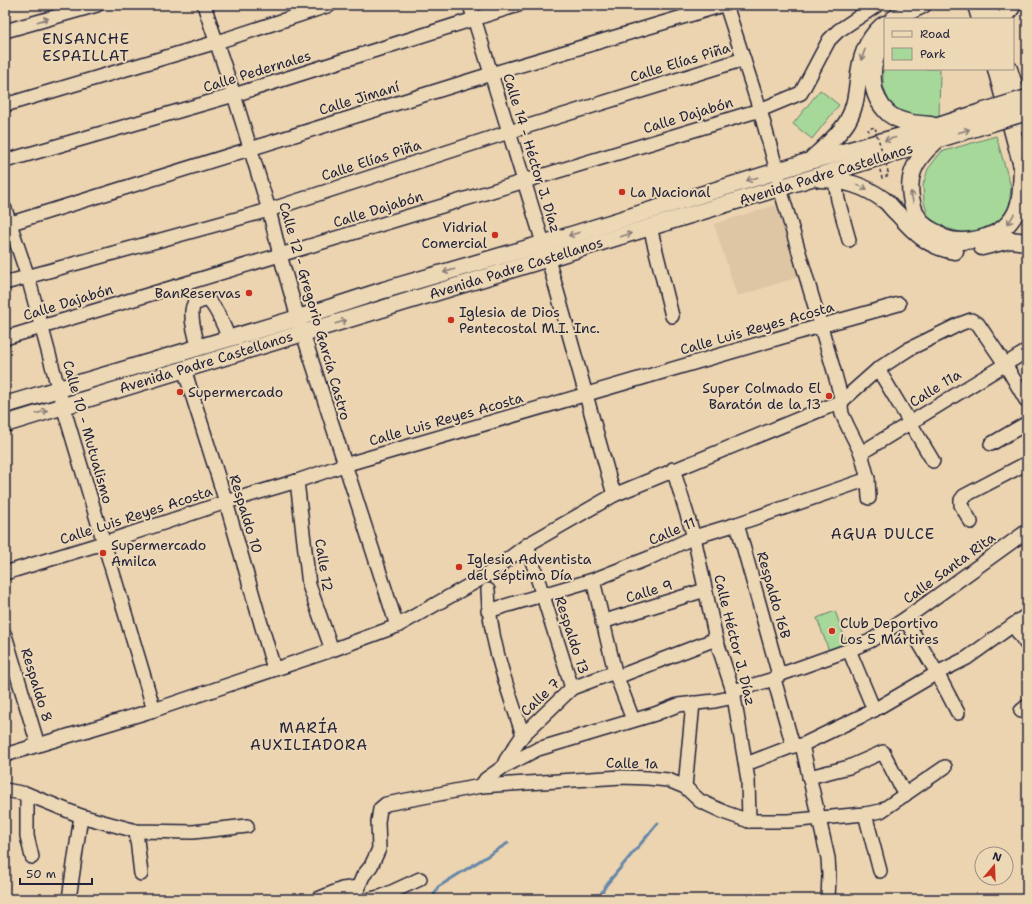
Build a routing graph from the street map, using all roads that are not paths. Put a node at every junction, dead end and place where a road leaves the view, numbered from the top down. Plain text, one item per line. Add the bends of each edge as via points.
1 (97, 5) edge
2 (204, 5) edge
3 (330, 5) edge
4 (470, 5) edge
5 (518, 5) edge
6 (723, 5) edge
7 (726, 5) edge
8 (877, 5) edge
9 (923, 5) edge
10 (976, 5) edge
11 (988, 5) edge
12 (1013, 5) edge
13 (474, 18) junction
14 (895, 18) edge
15 (980, 18) edge
16 (993, 18) edge
17 (1005, 18) edge
18 (884, 25) edge
19 (5, 31) edge
20 (217, 42) junction
21 (884, 42) edge
22 (744, 59) junction
23 (1000, 71) edge
24 (491, 74) junction
25 (234, 96) junction
26 (1027, 98) edge
27 (5, 105) edge
28 (760, 110) junction
29 (1027, 112) edge
30 (983, 118) junction
31 (1027, 126) edge
32 (509, 132) junction
33 (938, 133) junction
34 (250, 149) junction
35 (5, 161) edge
36 (810, 161) junction
37 (1022, 168) junction
38 (778, 171) junction
39 (810, 178) junction
40 (835, 180) junction
41 (524, 182) junction
42 (1027, 183) edge
43 (780, 188) junction
44 (5, 209) edge
45 (269, 210) junction
46 (7, 224) edge
47 (650, 227) junction
48 (849, 240) dead end
49 (1027, 242) edge
50 (542, 244) junction
51 (280, 255) junction
52 (548, 259) junction
53 (28, 277) junction
54 (5, 284) edge
55 (899, 304) dead end
56 (672, 316) dead end
57 (298, 318) junction
58 (820, 326) junction
59 (42, 327) junction
60 (304, 333) junction
61 (5, 338) edge
62 (229, 338) junction
63 (198, 347) junction
64 (1027, 351) edge
65 (1005, 364) junction
66 (184, 369) junction
67 (878, 369) junction
68 (59, 388) junction
69 (585, 395) junction
70 (842, 401) junction
71 (1027, 402) edge
72 (5, 405) edge
73 (63, 406) junction
74 (1027, 422) edge
75 (910, 423) junction
76 (5, 424) edge
77 (991, 444) dead end
78 (861, 453) junction
79 (933, 461) dead end
80 (1027, 462) edge
81 (344, 465) junction
82 (673, 469) junction
83 (868, 478) junction
84 (297, 481) junction
85 (614, 495) junction
86 (869, 498) dead end
87 (226, 502) junction
88 (971, 522) dead end
89 (737, 524) junction
90 (1027, 532) edge
91 (694, 537) junction
92 (103, 543) junction
93 (527, 545) junction
94 (5, 573) edge
95 (593, 580) junction
96 (488, 590) dead end
97 (705, 590) junction
98 (542, 595) junction
99 (488, 611) junction
100 (1027, 615) edge
101 (905, 619) junction
102 (602, 622) junction
103 (1013, 625) junction
104 (397, 626) junction
105 (5, 635) edge
106 (716, 639) junction
107 (1027, 645) edge
108 (332, 650) junction
109 (849, 650) junction
110 (274, 668) junction
111 (937, 673) junction
112 (616, 674) junction
113 (777, 677) junction
114 (572, 688) junction
115 (734, 694) junction
116 (693, 703) junction
117 (154, 710) junction
118 (874, 710) junction
119 (958, 713) dead end
120 (633, 720) junction
121 (523, 735) junction
122 (38, 745) junction
123 (798, 746) junction
124 (5, 755) edge
125 (746, 764) junction
126 (503, 767) junction
127 (945, 767) dead end
128 (809, 777) junction
129 (481, 786) junction
130 (685, 787) junction
131 (5, 790) edge
132 (27, 794) junction
133 (905, 795) junction
134 (865, 814) junction
135 (81, 816) junction
136 (818, 818) junction
137 (749, 821) junction
138 (247, 826) dead end
139 (136, 831) junction
140 (32, 856) dead end
141 (880, 871) dead end
142 (141, 874) dead end
143 (420, 879) dead end
144 (359, 887) junction
145 (69, 899) edge
146 (318, 899) edge
147 (353, 899) edge
148 (371, 899) edge
149 (828, 899) edge

19 -> 1 street
2 - 20 street, Calle 12 - Gregorio García Castro
3 - 20 street
4 - 13 street, Calle 14 - Héctor J. Díaz
5 - 13 street, Calle Pedernales
6 - 24 street, Calle Jimaní
7 - 22 street
8 - 28 street, Calle Dajabón via 829,40 801,93
9 - 14 main road
10 - 15 main road
11 - 16 main road
12 - 17 main road
13 - 24 street, Calle 14 - Héctor J. Díaz
13 - 25 street, Calle Pedernales
18 -> 36 main road via 870,39 862,56 854,105 847,122
20 - 25 street, Calle 12 - Gregorio García Castro
20 - 27 street
21 - 33 main road via 878,50 873,65 873,84 878,100 890,114
22 - 28 street
22 - 32 street, Calle Elías Piña
23 - 31 main road
23 - 37 main road
24 - 32 street, Calle 14 - Héctor J. Díaz
24 - 34 street, Calle Jimaní
25 - 34 street, Calle 12 - Gregorio García Castro
25 - 35 street, Calle Pedernales
26 - 30 main road, Avenida Padre Castellanos, bridge
28 - 38 street
28 - 41 street, Calle Dajabón
29 - 30 main road, Avenida Padre Castellanos, bridge
30 - 33 main road, Avenida Padre Castellanos
32 - 41 street, Calle 14 - Héctor J. Díaz
32 - 45 street, Calle Elías Piña
33 -> 36 main road, Avenida Padre Castellanos
37 -> 33 main road via 1018,208 1009,223 994,234 977,240 944,238 924,225 916,213 910,184 913,170 920,157
33 - 39 main road, Avenida Padre Castellanos
34 - 45 street, Calle 12 - Gregorio García Castro
34 - 46 street, Calle Jimaní
36 - 38 main road, Avenida Padre Castellanos
37 - 42 main road
38 - 43 street
38 -> 50 main road, Avenida Padre Castellanos
39 - 40 main road
39 - 43 main road, Avenida Padre Castellanos
40 - 48 street
40 -> 49 main road via 860,185 884,200 913,231 925,241 937,246 953,251 970,250 1010,240
41 - 50 street, Calle 14 - Héctor J. Díaz
41 - 51 street, Calle Dajabón
43 - 47 main road, Avenida Padre Castellanos
43 - 58 street
44 - 46 street, Calle 10 - Mutualismo
45 - 51 street, Calle 12 - Gregorio García Castro
45 - 53 street, Calle Elías Piña
46 - 53 street, Calle 10 - Mutualismo
52 -> 47 main road, Avenida Padre Castellanos
47 - 56 street
50 - 52 street, Calle 14 - Héctor J. Díaz
50 -> 57 main road, Avenida Padre Castellanos
51 - 57 street, Calle 12 - Gregorio García Castro
51 - 59 street, Calle Dajabón
60 -> 52 main road, Avenida Padre Castellanos
52 - 69 street, Calle 14 - Héctor J. Díaz
53 - 54 street, Calle Elías Piña
53 - 59 street, Calle 10 - Mutualismo
55 - 58 street, Calle Luis Reyes Acosta
57 - 60 street, Calle 12 - Gregorio García Castro
57 - 62 main road, Avenida Padre Castellanos
58 - 69 street, Calle Luis Reyes Acosta
58 - 70 street
59 - 61 street, Calle Dajabón
59 - 68 street, Calle 10 - Mutualismo
60 - 66 main road, Avenida Padre Castellanos
60 - 81 street, Calle 12 - Gregorio García Castro
62 - 63 main road, Avenida Padre Castellanos
62 - 63 street via 216,309 207,300 192,307
63 - 68 main road, Avenida Padre Castellanos
64 - 65 street, Calle 11a
65 - 67 street via 978,324 971,320 909,349
65 - 71 street
65 - 75 street, Calle 11a
66 - 73 main road, Avenida Padre Castellanos
66 - 87 street, Respaldo 10
67 - 70 street
67 - 75 street
68 - 72 main road, Avenida Padre Castellanos
68 - 73 street, Calle 10 - Mutualismo
69 - 81 street, Calle Luis Reyes Acosta
69 - 85 street, Calle 14 - Héctor J. Díaz
70 - 78 street via 842,414
70 - 82 street
76 -> 73 main road, Avenida Padre Castellanos
73 - 92 street, Calle 10 - Mutualismo
74 - 77 street
75 - 78 street, Calle 11a
75 - 79 street
78 - 83 street
80 - 88 street via 964,496 961,505
81 - 84 street, Calle Luis Reyes Acosta
81 - 104 street, Calle 12 - Gregorio García Castro
82 - 85 street
82 - 91 street, Calle Héctor J. Díaz
83 - 86 street
83 - 89 street, Calle 11
84 - 87 street, Calle Luis Reyes Acosta
84 - 108 street, Calle 12 via 309,585
85 - 93 street
87 - 92 street, Calle Luis Reyes Acosta
87 - 110 street, Respaldo 10
89 - 91 street, Calle 11
89 - 113 street, Respaldo 16B
90 - 101 street, Calle Santa Rita
91 - 95 street, Calle 11
91 - 97 street, Calle Héctor J. Díaz
92 - 94 street, Calle Luis Reyes Acosta
92 - 117 street, Calle 10 - Mutualismo
93 - 98 street, Respaldo 13
93 - 104 street via 484,577
95 - 98 street, Calle 11
95 - 102 street
96 - 99 street
97 - 102 street, Calle 9
97 - 106 street, Calle Héctor J. Díaz
98 - 99 street, Calle 11
98 - 114 street, Respaldo 13
99 - 121 street via 495,649
100 - 103 street
101 - 109 street, Calle Santa Rita via 870,641
101 - 111 street
102 - 112 street
103 - 107 street
103 - 111 street via 966,658
104 - 108 street
105 - 122 street, Respaldo 8
106 - 112 street, Calle 7
106 - 115 street, Calle Héctor J. Díaz
108 - 110 street
109 - 113 street, Calle Santa Rita
109 - 118 street
110 - 117 street
111 - 118 street
111 - 119 street
112 - 114 street, Calle 7
112 - 120 street
113 - 115 street, Calle Santa Rita
113 - 123 street, Respaldo 16B
114 - 121 street, Calle 7
115 - 116 street, Calle Santa Rita
115 - 125 street, Calle Héctor J. Díaz
116 - 120 street, Calle Santa Rita via 678,705
116 - 130 street
117 - 122 street
118 - 123 street
120 - 126 street, Calle Santa Rita via 528,753
121 - 126 street, Calle 7
122 - 124 street
123 - 125 street
123 - 128 street, Respaldo 16B
125 - 137 street, Calle Héctor J. Díaz
126 - 129 street via 486,779
127 - 133 street, Calle 1a
128 - 133 street via 850,767 883,752
128 - 136 street, Respaldo 16B
129 - 130 street, Calle 1a via 622,777 668,780
129 - 144 street, Calle 1a via 386,804 380,809 379,849
130 - 137 street, Calle 1a via 700,801
131 - 132 street
132 - 135 street
132 - 140 street via 28,836
133 - 134 street, Calle 1a via 881,811
134 - 136 street, Calle 1a
134 - 141 street
135 - 139 street
135 - 145 street
136 - 137 street, Calle 1a
136 - 149 street, Respaldo 16B via 828,858
138 - 139 street via 193,832
139 - 142 street
143 - 148 street
144 - 146 street via 342,889
144 - 147 street, Calle 1a

